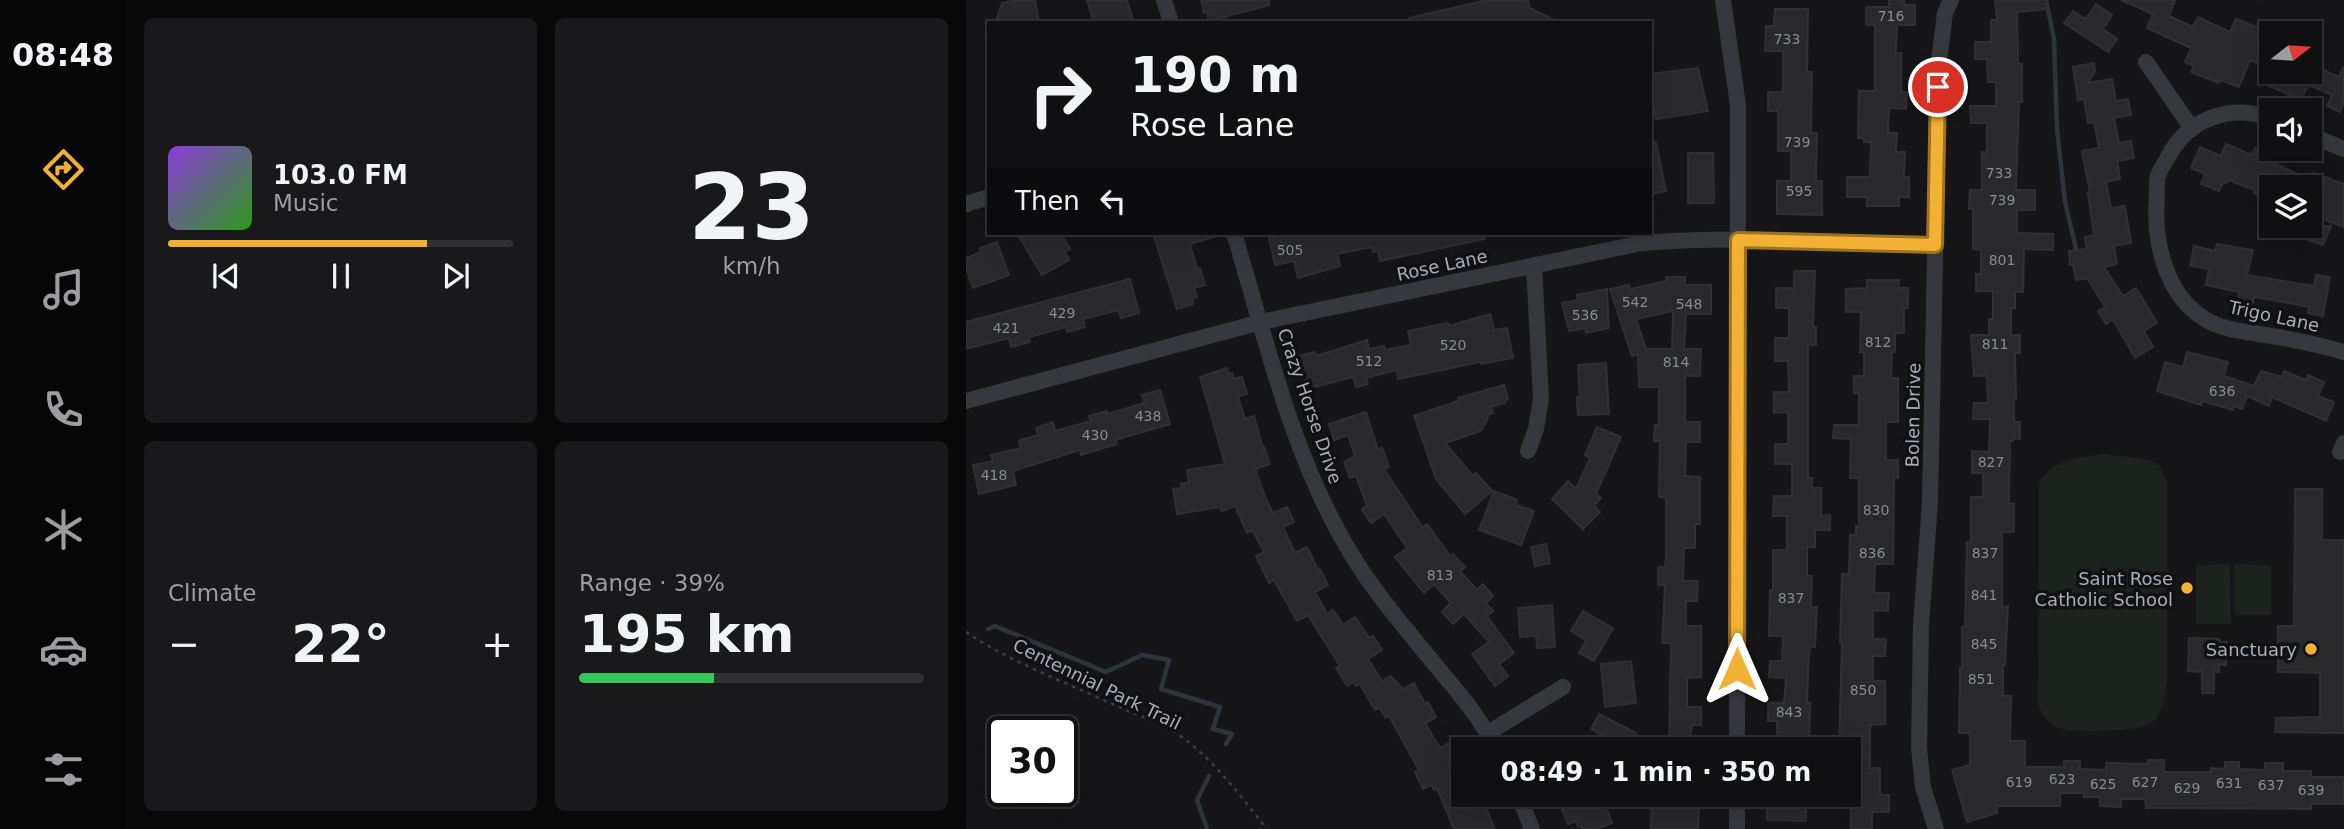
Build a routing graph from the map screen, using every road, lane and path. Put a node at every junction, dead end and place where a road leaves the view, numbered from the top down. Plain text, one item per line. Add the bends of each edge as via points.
1 (1164, 0) edge
2 (1723, 0) edge
3 (1951, 0) edge
4 (1170, 21) edge
5 (2146, 62) dead end
6 (2259, 115) edge
7 (2191, 127) junction
8 (2322, 140) edge
9 (2344, 149) edge
10 (987, 198) edge
11 (966, 204) edge
12 (1235, 235) edge
13 (1738, 240) junction
14 (1935, 245) junction
15 (1534, 265) junction
16 (1261, 323) junction
17 (2344, 352) edge
18 (966, 401) edge
19 (1528, 451) dead end
20 (966, 632) edge
21 (1563, 688) dead end
22 (1488, 733) junction
23 (1490, 737) edge
24 (1737, 737) edge
25 (1523, 807) edge
26 (1737, 807) edge
27 (1267, 829) edge
28 (1532, 829) edge
29 (1737, 829) edge
30 (1937, 829) edge

1 - 4 street
2 - 13 street via 1738,105
3 - 14 street, Bolen Drive via 1939,61
5 - 7 street
6 - 7 street, Trigo Lane via 2239,111
7 - 17 street, Trigo Lane via 2158,175 2156,209 2158,248 2184,303 2205,320 2227,329
8 - 9 street
10 - 11 street
12 - 16 street, Crazy Horse Drive
13 - 14 street, Rose Lane
13 - 15 street, Rose Lane via 1643,243
13 - 24 street
14 - 30 street, Bolen Drive via 1919,748 1923,787
15 - 16 street, Rose Lane
15 - 19 street via 1541,398
16 - 18 street, Rose Lane
16 - 22 street, Crazy Horse Drive via 1323,504 1375,591
20 - 27 path, Centennial Park Trail via 1169,729 1221,772
21 - 22 street
22 - 23 street, Crazy Horse Drive
25 - 28 street
26 - 29 street

